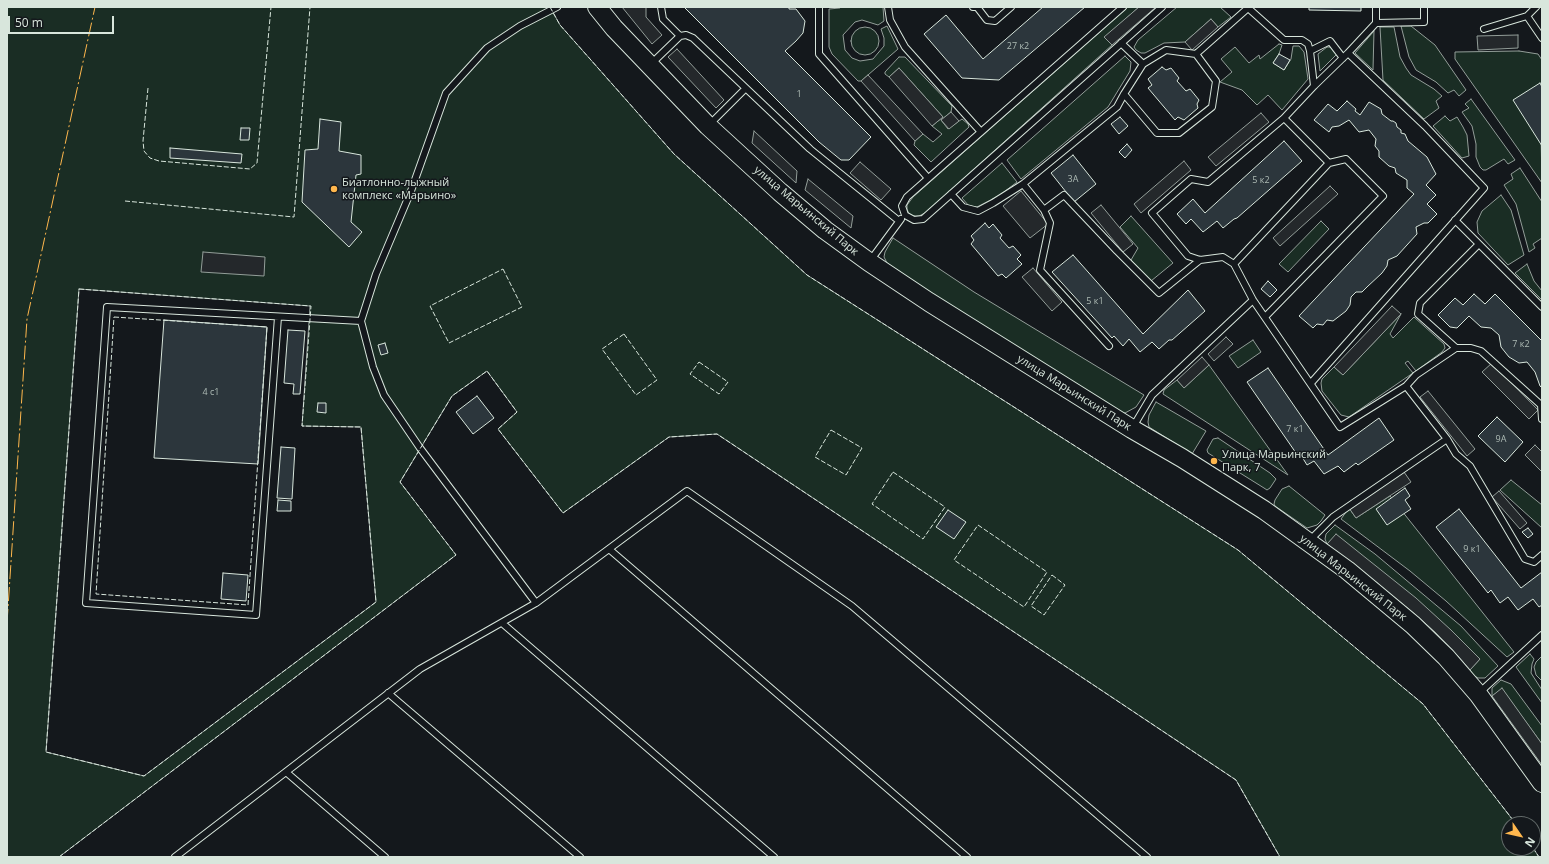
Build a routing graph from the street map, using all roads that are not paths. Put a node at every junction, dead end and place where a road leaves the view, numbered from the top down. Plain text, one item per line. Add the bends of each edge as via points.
1 (557, 7) edge
2 (597, 7) edge
3 (661, 7) edge
4 (819, 7) edge
5 (888, 7) edge
6 (973, 7) edge
7 (1011, 7) edge
8 (1123, 7) edge
9 (1162, 7) edge
10 (1376, 7) edge
11 (1424, 7) edge
12 (1536, 7) edge
13 (1247, 8) edge
14 (1527, 16) junction
15 (1376, 23) junction
16 (1484, 29) dead end
17 (680, 36) junction
18 (1542, 38) edge
19 (1121, 43) junction
20 (1310, 51) junction
21 (1196, 54) junction
22 (1345, 55) junction
23 (1143, 64) junction
24 (649, 66) junction
25 (1314, 86) junction
26 (745, 89) junction
27 (1124, 94) junction
28 (1284, 118) junction
29 (708, 126) junction
30 (981, 132) junction
31 (1329, 163) junction
32 (928, 178) junction
33 (1024, 184) junction
34 (951, 194) junction
35 (1044, 210) junction
36 (904, 215) junction
37 (1455, 220) junction
38 (899, 221) junction
39 (1479, 244) junction
40 (1200, 260) junction
41 (869, 262) junction
42 (1234, 264) junction
43 (1253, 300) junction
44 (1542, 308) edge
45 (278, 317) junction
46 (1265, 317) junction
47 (361, 321) junction
48 (1110, 346) dead end
49 (1456, 348) junction
50 (1311, 383) junction
51 (1406, 386) junction
52 (1542, 419) edge
53 (1132, 429) junction
54 (1447, 439) junction
55 (1309, 542) junction
56 (609, 549) junction
57 (1542, 555) edge
58 (536, 603) junction
59 (502, 623) junction
60 (1542, 635) edge
61 (388, 693) junction
62 (1478, 694) junction
63 (286, 772) junction
64 (1542, 783) edge
65 (182, 852) junction
66 (175, 857) edge
67 (188, 857) edge
68 (385, 857) edge
69 (580, 857) edge
70 (774, 857) edge
71 (967, 857) edge
72 (1147, 857) edge

1 - 47 lane via 520,26 487,48 446,93 411,191 376,274
2 - 24 main road, улица Марьинский Парк
3 - 17 lane via 663,19
4 - 32 lane via 818,54
5 - 30 lane via 890,20 906,47
6 - 7 lane via 987,20 995,21
8 - 30 lane
9 - 19 lane
10 - 15 lane
11 - 15 lane via 1424,22
12 - 14 lane
13 - 20 lane via 1284,40 1302,40 1308,44
13 - 21 lane
14 - 16 lane
14 - 18 lane
15 - 22 lane
17 - 24 lane
17 - 26 lane via 693,38
19 - 23 lane
19 - 34 lane
20 - 22 lane via 1330,41
20 - 25 lane
21 - 23 lane via 1166,50
21 - 27 lane via 1216,81 1212,107 1179,133 1158,132
22 - 25 lane
22 - 37 lane via 1425,126 1484,188
23 - 27 lane
24 - 29 main road, улица Марьинский Парк
25 - 28 lane
26 - 29 lane
26 - 38 lane via 810,149
27 - 33 lane via 1117,107
28 - 31 lane
28 - 40 lane via 1208,182 1191,179 1152,213 1188,256
29 - 41 main road, улица Марьинский Парк via 825,230
30 - 32 lane
31 - 42 lane
31 - 46 lane via 1346,159 1383,196
32 - 36 lane via 907,197 902,206
33 - 34 lane via 978,211 963,207
33 - 35 lane
34 - 36 lane via 923,219 914,220
35 - 40 lane via 1064,195 1160,293
35 - 48 lane via 1050,223 1040,270
36 - 38 lane
37 - 39 lane
37 - 50 lane
38 - 41 lane
39 - 44 lane
39 - 49 lane via 1420,303 1418,314
40 - 42 lane via 1223,257
41 - 53 main road, улица Марьинский Парк
42 - 43 lane
43 - 46 lane
43 - 53 lane via 1152,395
45 - 45 lane via 107,307 86,603 256,615
45 - 47 lane
46 - 50 lane
47 - 58 lane via 373,367 384,395 420,448
49 - 51 lane via 1416,375
49 - 52 lane via 1481,351 1541,405
50 - 51 lane via 1340,427
51 - 54 lane
53 - 55 main road, улица Марьинский Парк via 1264,510
54 - 55 lane via 1333,517
54 - 57 lane via 1456,454 1470,466 1525,559 1534,562
55 - 62 main road, улица Марьинский Парк via 1413,624
56 - 58 lane
56 - 71 lane
56 - 72 lane via 687,491 852,606
58 - 59 lane
59 - 61 lane via 420,669
59 - 70 lane
60 - 62 lane
61 - 63 lane
61 - 69 lane
62 - 64 main road, улица Марьинский Парк
63 - 65 lane
63 - 68 lane
65 - 66 lane
65 - 67 lane

